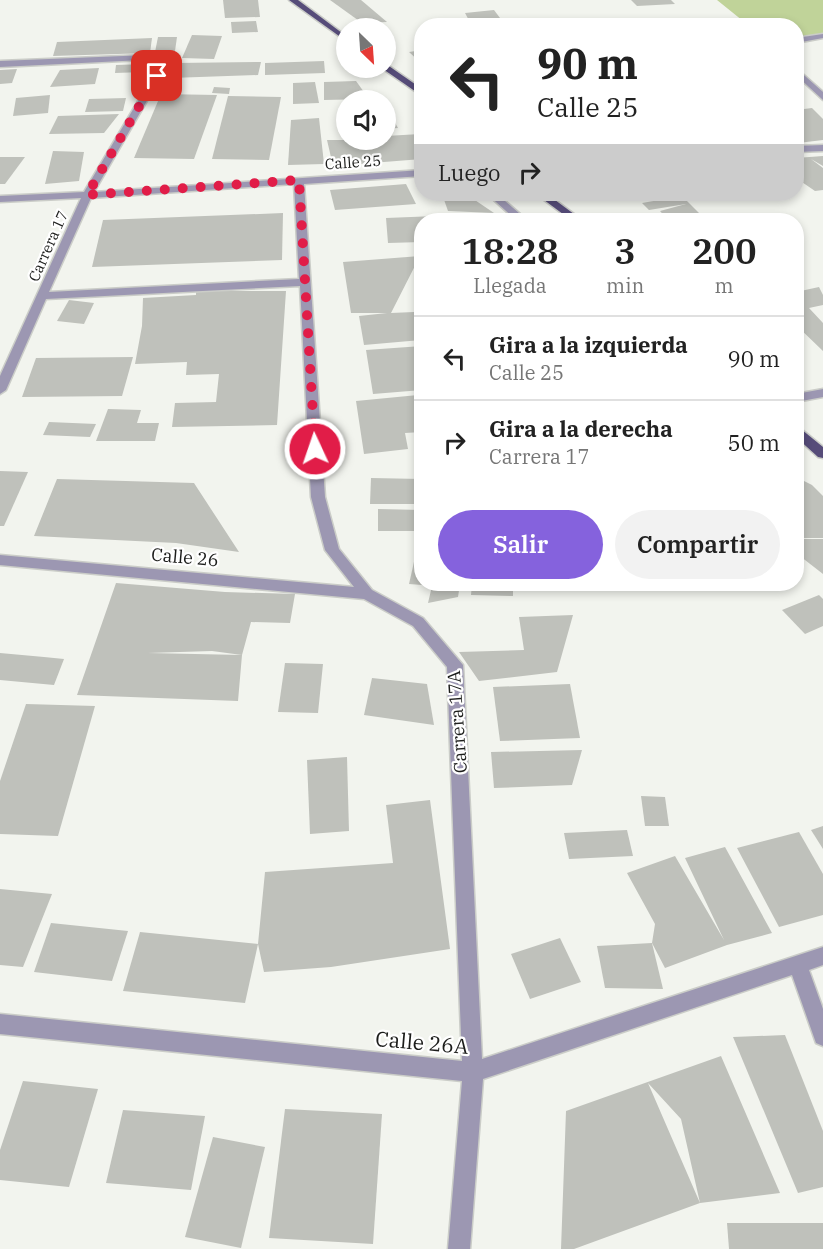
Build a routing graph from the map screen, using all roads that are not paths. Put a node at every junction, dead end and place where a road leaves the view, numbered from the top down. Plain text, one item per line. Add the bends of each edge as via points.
1 (293, 0) edge
2 (336, 32) edge
3 (823, 36) edge
4 (804, 40) edge
5 (0, 64) edge
6 (396, 74) edge
7 (804, 78) edge
8 (414, 88) edge
9 (823, 97) edge
10 (823, 148) edge
11 (804, 149) edge
12 (414, 173) edge
13 (299, 180) junction
14 (87, 195) junction
15 (0, 199) edge
16 (500, 201) edge
17 (551, 201) edge
18 (514, 213) edge
19 (567, 213) edge
20 (306, 282) junction
21 (42, 296) junction
22 (0, 390) edge
23 (823, 393) edge
24 (804, 397) edge
25 (804, 436) edge
26 (823, 454) edge
27 (0, 560) edge
28 (366, 594) junction
29 (823, 956) edge
30 (798, 966) junction
31 (0, 1024) edge
32 (823, 1036) edge
33 (473, 1072) junction
34 (459, 1249) edge

1 - 2 main road
3 - 4 street
5 - 14 street, Carrera 17 via 169,56
6 - 8 main road
7 - 9 street
10 - 11 street
12 - 13 street, Calle 25
13 - 14 street, Calle 25
13 - 20 street, Carrera 17A
14 - 15 street, Calle 25
14 - 21 street, Carrera 17
16 - 18 street
17 - 19 main road
20 - 21 street
20 - 28 street, Carrera 17A via 318,497 332,550
21 - 22 street, Carrera 17
23 - 24 street
25 - 26 main road
27 - 28 street, Calle 26
28 - 33 street, Carrera 17A via 418,622 455,665
29 - 30 street, Calle 26A
30 - 32 street
30 - 33 street, Calle 26A
31 - 33 street, Calle 26A
33 - 34 street, Carrera 17A

